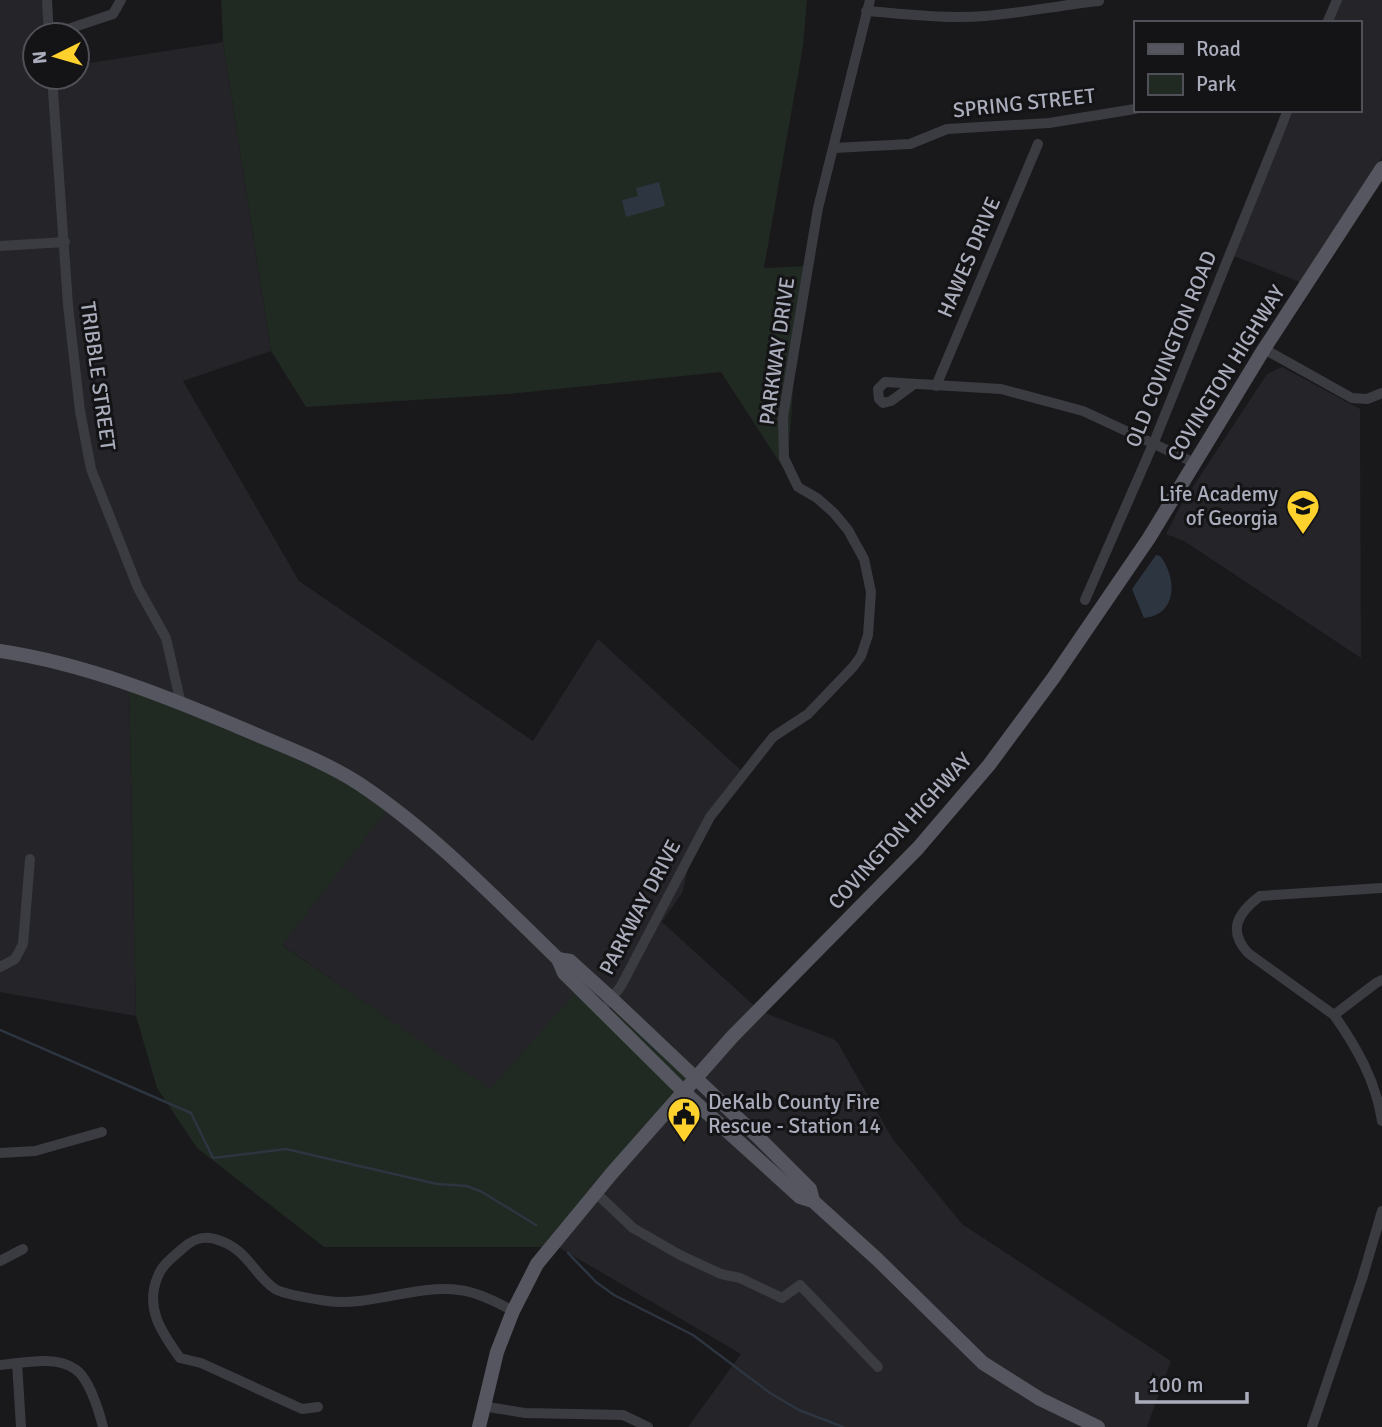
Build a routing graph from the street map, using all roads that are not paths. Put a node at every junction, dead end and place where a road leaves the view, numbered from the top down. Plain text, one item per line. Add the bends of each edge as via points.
1 (47, 0) edge
2 (121, 0) edge
3 (1337, 0) edge
4 (1099, 1) edge
5 (868, 5) edge
6 (48, 21) edge
7 (91, 21) edge
8 (1328, 21) edge
9 (53, 91) edge
10 (1134, 109) edge
11 (1287, 112) edge
12 (1038, 144) dead end
13 (834, 148) junction
14 (1382, 168) edge
15 (65, 242) junction
16 (0, 246) edge
17 (1264, 349) junction
18 (913, 385) dead end
19 (936, 386) junction
20 (1382, 393) edge
21 (1154, 442) junction
22 (1195, 463) junction
23 (1084, 600) dead end
24 (0, 651) edge
25 (181, 704) junction
26 (30, 859) dead end
27 (1382, 888) edge
28 (558, 960) junction
29 (0, 967) edge
30 (1382, 980) edge
31 (612, 999) junction
32 (601, 1010) junction
33 (1334, 1015) junction
34 (695, 1079) junction
35 (684, 1092) junction
36 (1382, 1121) edge
37 (102, 1132) dead end
38 (0, 1153) edge
39 (596, 1193) junction
40 (813, 1201) junction
41 (1382, 1211) edge
42 (23, 1249) dead end
43 (0, 1261) edge
44 (513, 1311) junction
45 (17, 1363) junction
46 (0, 1364) edge
47 (877, 1367) dead end
48 (482, 1406) junction
49 (318, 1407) dead end
50 (21, 1427) edge
51 (103, 1427) edge
52 (479, 1427) edge
53 (648, 1427) edge
54 (1098, 1427) edge
55 (1312, 1427) edge

1 - 6 street
2 - 7 street via 113,14
3 - 8 street
4 - 5 street via 943,17
5 - 13 street, PARKWAY DRIVE
9 - 15 street, TRIBBLE STREET
10 - 13 street, SPRING STREET via 1049,123 947,129 910,144
11 - 21 street, OLD COVINGTON ROAD
12 - 19 street, HAWES DRIVE
13 - 31 street, PARKWAY DRIVE via 818,208 783,417 784,458 798,487 834,513 859,549 871,592 868,635 853,667 808,714 773,737 710,817
14 - 17 main road, COVINGTON HIGHWAY
15 - 16 street
15 - 25 street, TRIBBLE STREET via 77,386 92,469 138,587 166,638
17 - 20 street via 1352,398
17 - 22 main road, COVINGTON HIGHWAY
18 - 19 street
19 - 21 street via 1001,389 1083,411
21 - 22 street
21 - 23 street, OLD COVINGTON ROAD
22 - 34 main road, COVINGTON HIGHWAY via 1054,677 970,789
24 - 25 main road via 119,680
25 - 28 main road via 299,752 358,783 448,854
26 - 29 street via 23,944 15,960
27 - 33 street via 1260,896 1239,918 1237,931 1248,953
28 - 31 main road via 570,961
28 - 32 main road via 564,973
30 - 33 street
31 - 32 street, PARKWAY DRIVE
31 - 34 main road
32 - 35 main road
33 - 36 street via 1372,1081
34 - 35 main road, COVINGTON HIGHWAY
34 - 40 main road via 810,1189
35 - 39 main road, COVINGTON HIGHWAY
35 - 40 main road via 800,1198
37 - 38 street via 34,1152
39 - 44 main road, COVINGTON HIGHWAY via 537,1264
39 - 47 street via 633,1228 680,1255 782,1298 800,1285
40 - 54 main road via 983,1363 1040,1399
41 - 55 street
42 - 43 street
44 - 48 main road, COVINGTON HIGHWAY
44 - 49 street via 460,1290 350,1302 298,1295 276,1290 232,1244 206,1236 189,1242 158,1274 152,1302 161,1332 180,1358 302,1409
45 - 46 street
45 - 50 street
45 - 51 street via 48,1360 76,1369 96,1400
48 - 52 main road, COVINGTON HIGHWAY
48 - 53 street via 525,1413 623,1415

